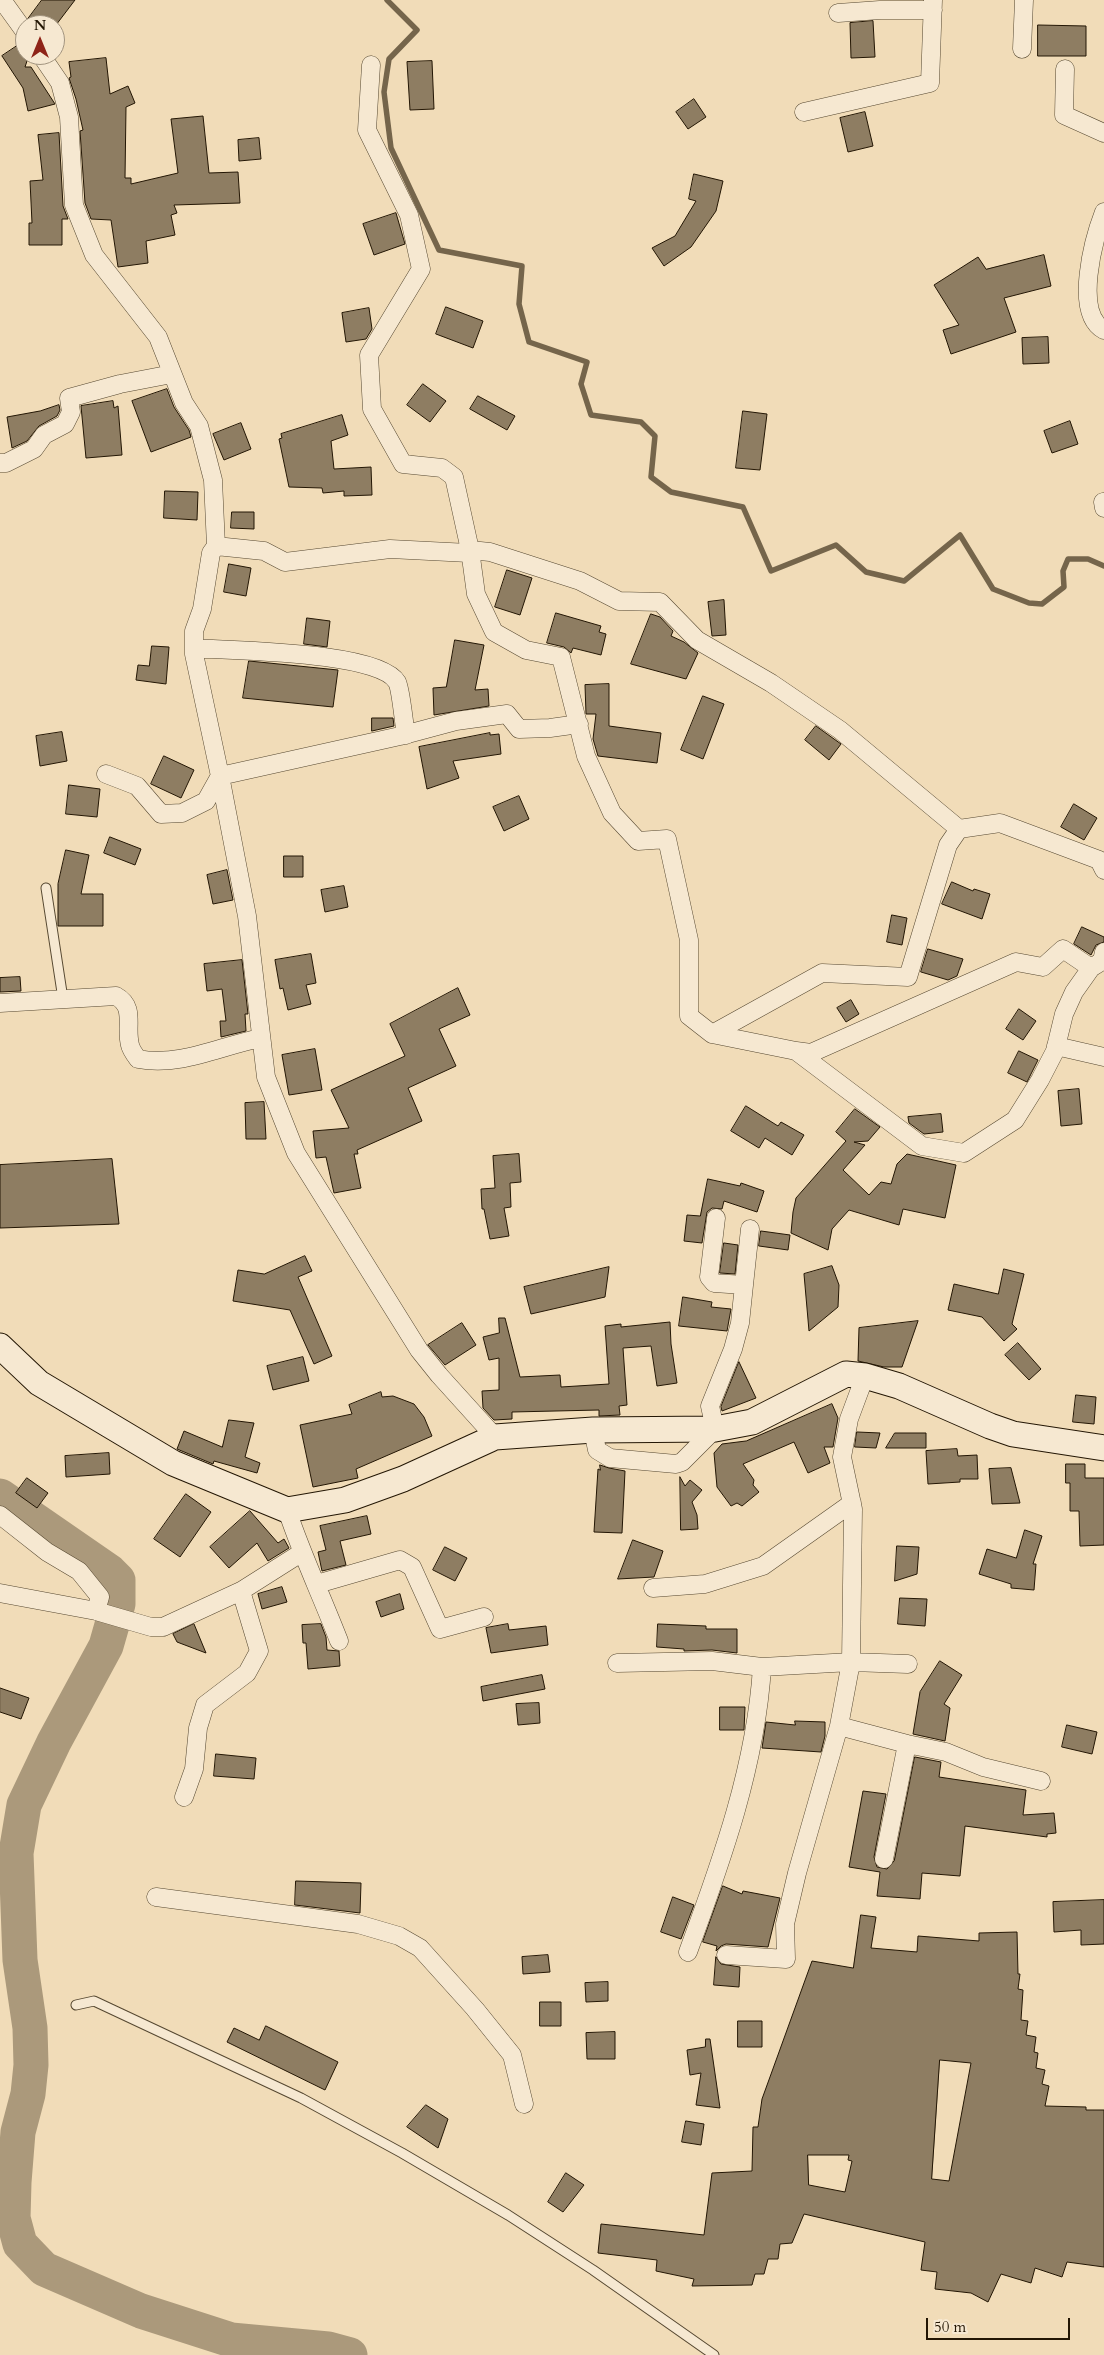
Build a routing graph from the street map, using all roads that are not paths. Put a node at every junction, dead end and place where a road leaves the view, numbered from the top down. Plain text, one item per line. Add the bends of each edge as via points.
1 (2, 0) edge
2 (1024, 0) edge
3 (933, 5) edge
4 (838, 13) dead end
5 (15, 18) edge
6 (1022, 49) dead end
7 (48, 65) edge
8 (371, 65) dead end
9 (1065, 69) dead end
10 (804, 112) dead end
11 (1104, 133) edge
12 (1104, 212) edge
13 (1099, 245) edge
14 (1104, 330) edge
15 (172, 374) junction
16 (0, 463) edge
17 (216, 546) junction
18 (470, 551) junction
19 (194, 648) junction
20 (578, 724) junction
21 (406, 735) junction
22 (106, 774) dead end
23 (220, 776) junction
24 (959, 829) junction
25 (1104, 870) edge
26 (46, 888) dead end
27 (1104, 952) edge
28 (1091, 968) junction
29 (63, 999) junction
30 (0, 1003) edge
31 (712, 1034) junction
32 (261, 1038) junction
33 (1056, 1046) junction
34 (796, 1052) junction
35 (1104, 1057) edge
36 (716, 1218) dead end
37 (750, 1229) dead end
38 (744, 1284) junction
39 (0, 1346) edge
40 (865, 1376) junction
41 (715, 1429) junction
42 (593, 1430) junction
43 (495, 1436) junction
44 (1104, 1448) edge
45 (852, 1504) junction
46 (287, 1510) junction
47 (0, 1515) edge
48 (301, 1553) junction
49 (317, 1584) junction
50 (653, 1588) dead end
51 (241, 1592) junction
52 (0, 1593) edge
53 (96, 1611) junction
54 (484, 1617) dead end
55 (339, 1641) dead end
56 (851, 1662) junction
57 (616, 1663) dead end
58 (908, 1664) dead end
59 (762, 1667) junction
60 (839, 1726) junction
61 (907, 1744) junction
62 (1041, 1781) dead end
63 (184, 1797) dead end
64 (884, 1859) dead end
65 (156, 1897) dead end
66 (688, 1952) dead end
67 (726, 1955) dead end
68 (76, 2004) dead end
69 (524, 2104) dead end
70 (714, 2355) edge

1 - 5 street
2 - 6 street
3 - 4 street
3 - 10 street via 930,84
7 - 15 street via 60,84 69,117 74,205 94,255 158,338
8 - 18 street via 368,130 409,215 421,269 369,355 372,409 403,464 442,468 454,477
9 - 11 street via 1064,115
12 - 13 street
13 - 14 street via 1088,276 1089,299 1096,326
15 - 16 street via 69,398 71,412 65,424 44,435 34,449
15 - 17 street via 184,403 199,426 213,480
17 - 18 street via 264,551 286,562 390,549
17 - 19 street via 211,553 202,609 194,631
18 - 20 street via 476,594 494,632 526,650 561,657
18 - 24 street via 490,552 580,581 618,601 660,602 697,640 771,683 840,730
19 - 21 street via 332,657 362,663 388,674 397,683
19 - 23 street
20 - 21 street via 519,729 507,714 456,721
20 - 31 street via 586,756 612,813 638,841 667,839 689,940 689,1016
21 - 23 street
22 - 23 street via 137,786 161,814 182,813 206,801
23 - 32 street via 247,916
24 - 25 street via 1000,823 1099,860
24 - 31 street via 948,845 908,977 822,973
26 - 29 lane
27 - 28 street via 1102,961
28 - 33 street via 1074,992 1064,1014
28 - 34 street via 1062,950 1043,967 1016,962 811,1053
29 - 30 street
29 - 32 street via 116,996 125,1001 129,1009 130,1046 138,1060 150,1062 201,1056
31 - 34 street
32 - 43 street via 266,1077 296,1152 419,1350
33 - 34 street via 1015,1120 964,1152 922,1146
33 - 35 street
36 - 38 street via 709,1277 714,1283
37 - 38 street
38 - 41 street via 740,1323 733,1349 710,1406
39 - 46 street via 39,1383 172,1463
40 - 41 street via 846,1374 752,1422
40 - 44 street via 899,1386 1014,1434
40 - 45 street via 850,1419 842,1457
41 - 42 street
41 - 42 street via 682,1462 676,1464 610,1458 597,1450
42 - 43 street
43 - 46 street via 417,1473 345,1500
45 - 50 street via 763,1566 705,1584
45 - 56 street
46 - 48 street
47 - 53 street via 47,1552 79,1571 100,1596
48 - 49 street
48 - 51 street
49 - 54 street via 400,1560 412,1567 440,1629
49 - 55 street
51 - 53 street via 164,1627
51 - 63 street via 259,1651 247,1673 205,1705 198,1728 194,1769
52 - 53 street
56 - 58 street
56 - 59 street
56 - 60 street
57 - 59 street via 712,1661
59 - 66 street via 760,1701 751,1749 722,1860
60 - 61 street
60 - 67 street via 785,1924 786,1959
61 - 62 street via 946,1752 983,1767
61 - 64 street
65 - 69 street via 358,1924 406,1940 420,1948 512,2055
68 - 70 lane via 94,2001 301,2098 508,2215

